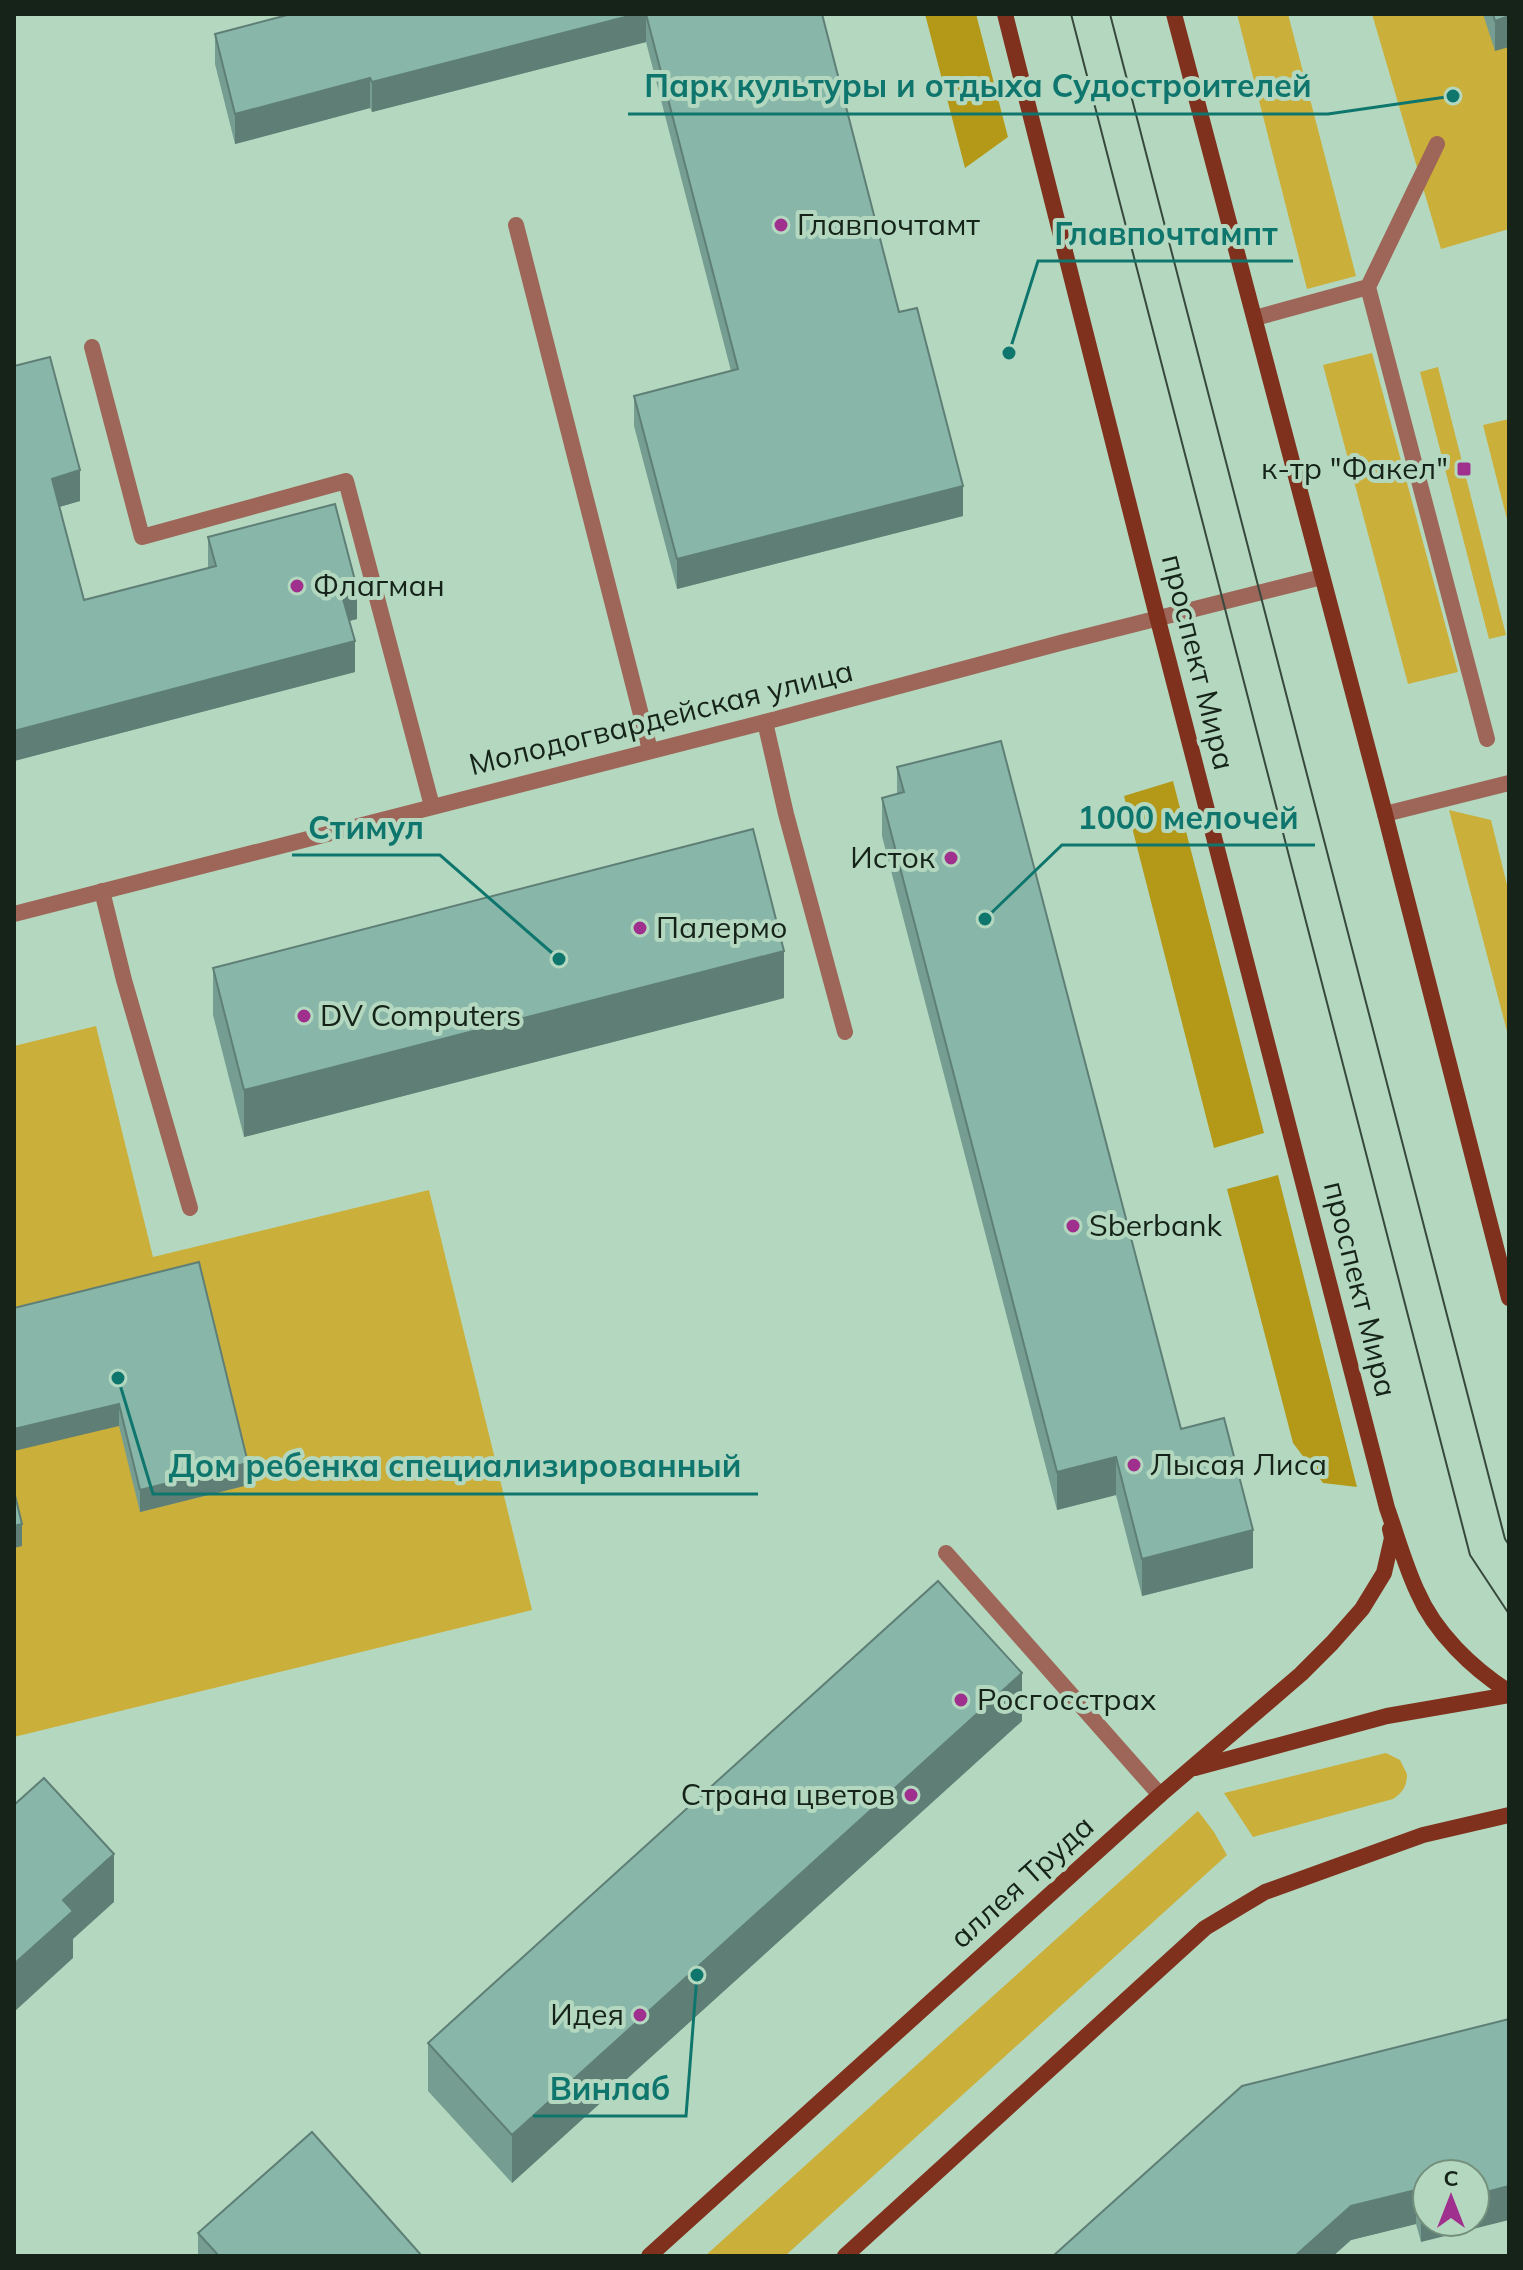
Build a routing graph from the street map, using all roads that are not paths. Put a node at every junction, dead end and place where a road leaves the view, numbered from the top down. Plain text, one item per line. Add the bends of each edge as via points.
1 (1005, 14) edge
2 (1174, 14) edge
3 (1437, 144) dead end
4 (516, 225) dead end
5 (1368, 287) junction
6 (1255, 318) junction
7 (92, 347) dead end
8 (1322, 577) junction
9 (1158, 620) junction
10 (765, 722) junction
11 (1487, 739) dead end
12 (650, 750) junction
13 (1509, 783) edge
14 (432, 806) junction
15 (1385, 814) junction
16 (102, 891) junction
17 (14, 914) edge
18 (845, 1032) dead end
19 (190, 1208) dead end
20 (1509, 1298) edge
21 (1387, 1508) junction
22 (946, 1553) dead end
23 (1509, 1694) edge
24 (1189, 1769) junction
25 (1160, 1795) junction
26 (1509, 1815) edge
27 (649, 2256) edge
28 (845, 2256) edge

1 - 9 main road, проспект Мира
2 - 6 main road
3 - 5 street
4 - 12 street
5 - 6 street
5 - 11 street
6 - 8 main road
7 - 14 street via 142,537 346,481
8 - 9 street, Молодогвардейская улица
8 - 15 main road
9 - 10 street, Молодогвардейская улица
9 - 21 main road, проспект Мира
10 - 12 street, Молодогвардейская улица
10 - 18 street
12 - 14 street, Молодогвардейская улица
13 - 15 street
14 - 16 street, Молодогвардейская улица
15 - 20 main road
16 - 17 street, Молодогвардейская улица
16 - 19 street
21 - 23 main road, проспект Мира via 1418,1593 1442,1633
21 - 24 main road, проспект Мира via 1392,1538 1384,1573 1362,1609 1301,1674
22 - 25 street
23 - 24 main road, аллея Труда via 1387,1716
24 - 25 main road, аллея Труда
25 - 27 main road, аллея Труда
26 - 28 main road via 1423,1835 1265,1892 1205,1928

